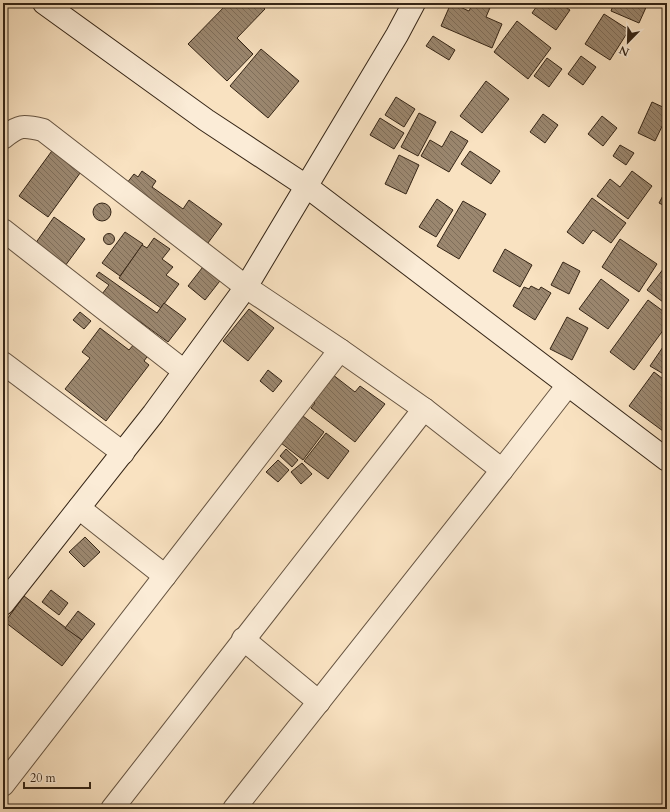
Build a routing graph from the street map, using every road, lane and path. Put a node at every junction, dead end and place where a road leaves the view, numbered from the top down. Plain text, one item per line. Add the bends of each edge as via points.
1 (44, 3) edge
2 (414, 3) edge
3 (3, 138) edge
4 (306, 186) junction
5 (3, 230) edge
6 (246, 287) junction
7 (340, 350) junction
8 (3, 363) edge
9 (184, 371) junction
10 (568, 385) junction
11 (424, 409) junction
12 (123, 453) junction
13 (667, 460) edge
14 (502, 470) junction
15 (79, 508) junction
16 (165, 576) junction
17 (5, 598) edge
18 (243, 640) junction
19 (319, 702) junction
20 (3, 785) edge
21 (112, 809) edge
22 (234, 809) edge

1 - 4 street via 206,120
2 - 4 street via 398,35
3 - 6 street via 15,128 43,130
4 - 6 street
4 - 10 street
5 - 9 street
6 - 7 street
6 - 9 street
7 - 11 street
7 - 16 street
8 - 12 street
9 - 12 street
10 - 13 street
10 - 14 street
11 - 14 street
11 - 18 street
12 - 15 street
14 - 19 street
15 - 16 street
15 - 17 street
16 - 20 street
18 - 19 street
18 - 21 street
19 - 22 street

